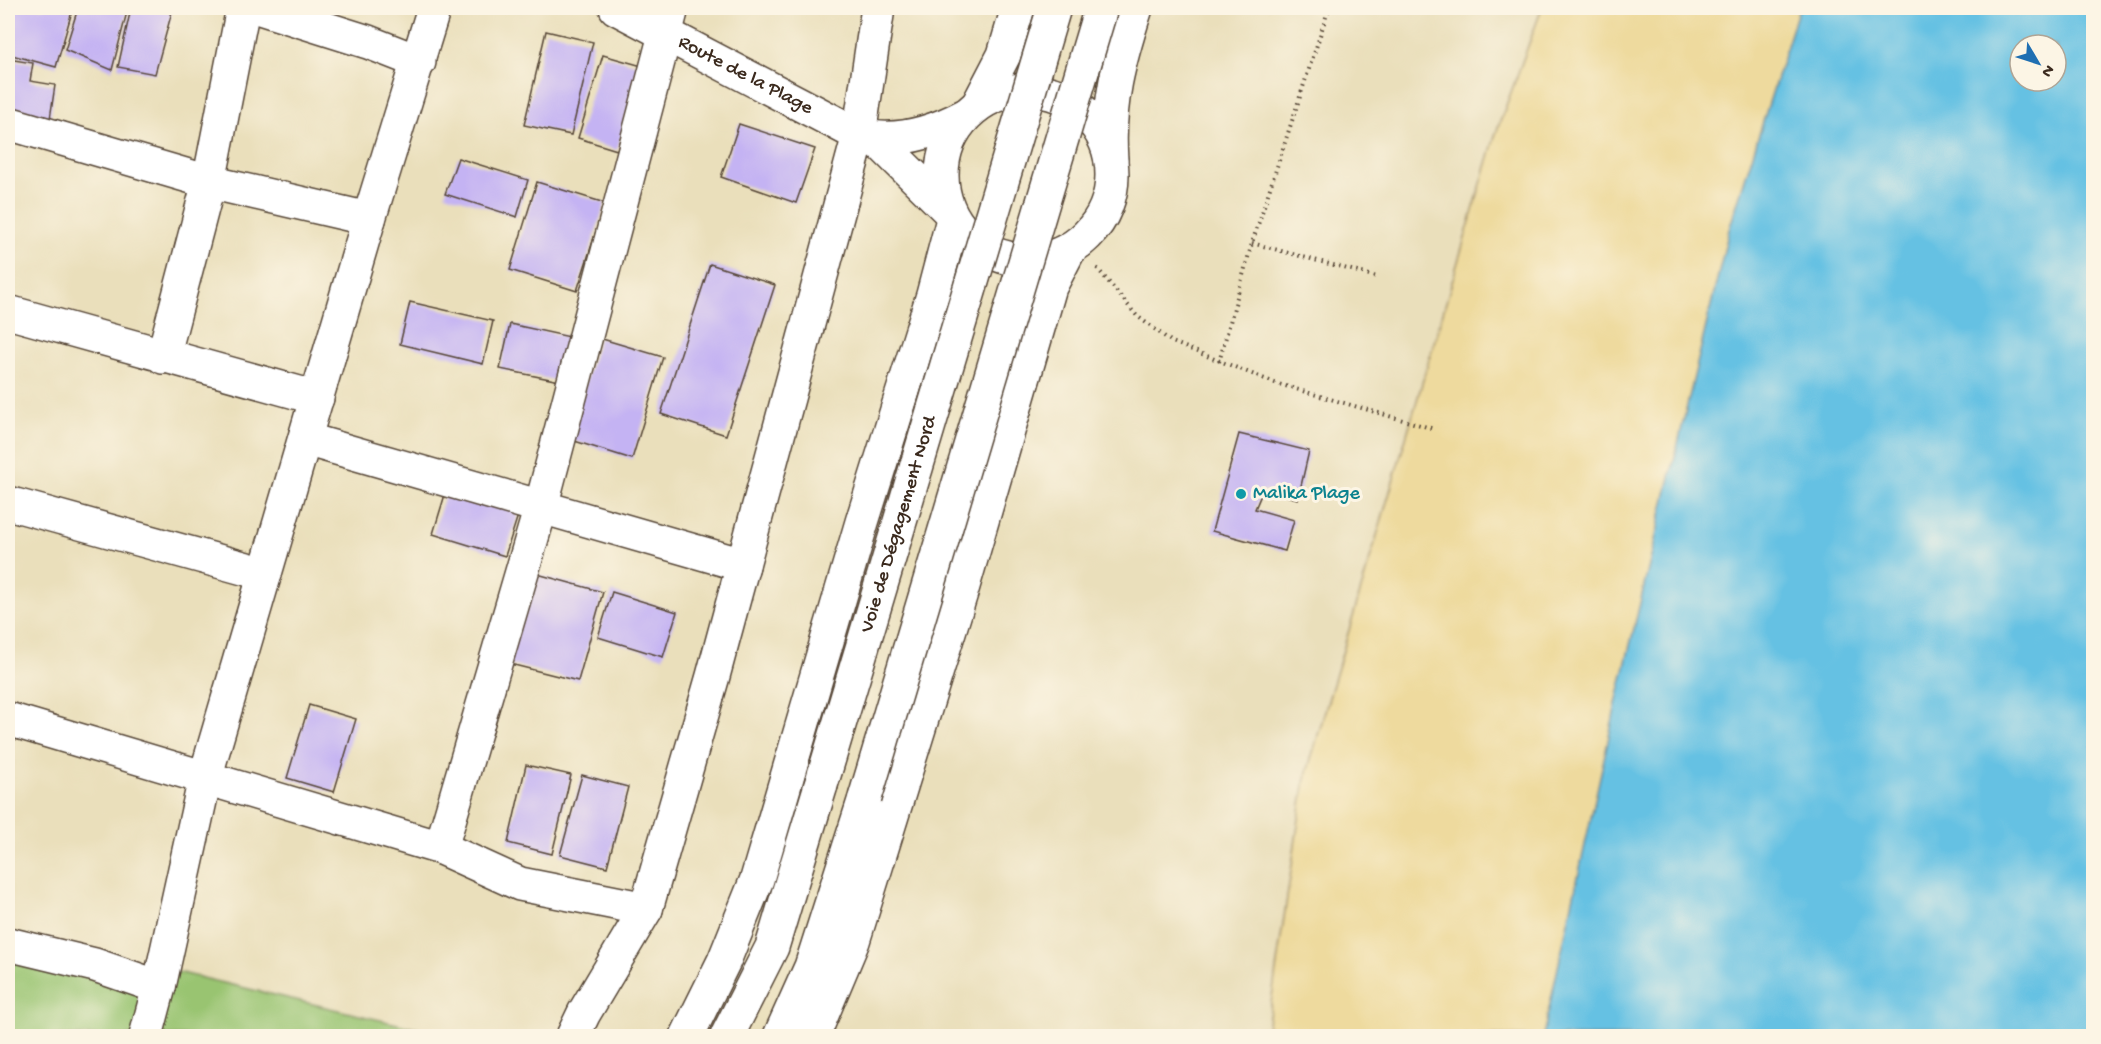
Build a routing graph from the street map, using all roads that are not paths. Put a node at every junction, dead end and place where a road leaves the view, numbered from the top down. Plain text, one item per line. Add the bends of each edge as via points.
1 (243, 8) edge
2 (260, 8) edge
3 (434, 8) edge
4 (616, 8) edge
5 (878, 8) edge
6 (1018, 8) edge
7 (1054, 8) edge
8 (1101, 8) edge
9 (1136, 8) edge
10 (669, 20) edge
11 (419, 62) junction
12 (972, 110) junction
13 (8, 123) edge
14 (868, 137) junction
15 (1111, 160) junction
16 (209, 182) junction
17 (951, 214) junction
18 (369, 219) junction
19 (1077, 243) junction
20 (8, 312) edge
21 (163, 357) junction
22 (317, 398) junction
23 (305, 439) junction
24 (8, 503) edge
25 (542, 507) junction
26 (743, 565) junction
27 (265, 574) junction
28 (8, 719) edge
29 (205, 777) junction
30 (441, 848) junction
31 (646, 909) junction
32 (8, 944) edge
33 (159, 987) junction
34 (146, 1036) edge
35 (573, 1036) edge
36 (687, 1036) edge
37 (727, 1036) edge
38 (780, 1036) edge
39 (813, 1036) edge

1 - 16 main road
2 - 11 main road
3 - 11 main road
4 - 10 main road, Route de la Plage
5 - 14 main road
6 - 12 main road via 1004,55
7 - 37 main road, Voie de Dégagement Nord, bridge via 772,947
8 - 38 main road, bridge via 865,798 811,968
9 - 15 main road via 1116,72 1109,125
10 - 14 main road, Route de la Plage
10 - 25 main road
11 - 18 main road
12 - 14 main road via 936,131
12 - 15 main road via 997,94 1016,89 1059,95 1078,105 1094,121
12 - 17 main road via 952,133 944,151 942,191
13 - 16 main road
14 - 17 main road, Route de la Plage
14 - 26 main road
15 - 19 main road via 1112,182 1107,203 1098,221
16 - 18 main road
16 - 21 main road
17 - 19 main road via 973,242 1010,259 1050,257
17 - 36 main road via 933,295 757,879 724,961
18 - 22 main road
19 - 39 main road via 1050,288 961,593 853,940
20 - 21 main road
21 - 22 main road
22 - 23 main road
23 - 25 main road
23 - 27 main road
24 - 27 main road
25 - 26 main road
25 - 30 main road
26 - 31 main road
27 - 29 main road
28 - 29 main road
29 - 30 main road
29 - 33 main road
30 - 31 main road via 520,884
31 - 35 main road
32 - 33 main road via 95,965
33 - 34 main road

